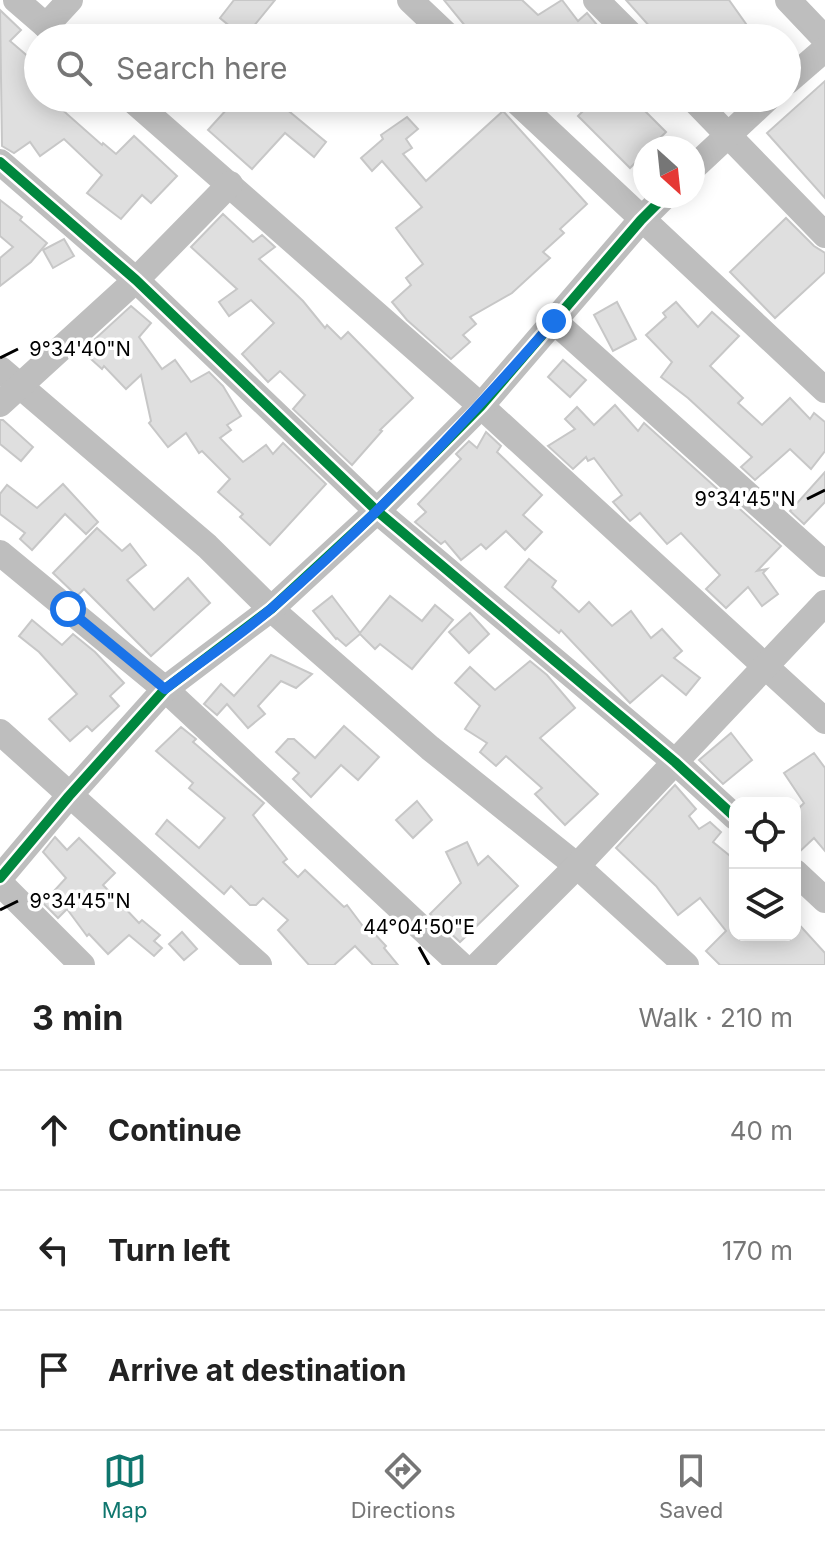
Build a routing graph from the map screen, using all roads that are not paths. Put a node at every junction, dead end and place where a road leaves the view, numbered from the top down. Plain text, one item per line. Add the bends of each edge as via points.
1 (16, 0) edge
2 (70, 0) edge
3 (410, 0) edge
4 (596, 0) edge
5 (788, 0) edge
6 (44, 24) edge
7 (57, 24) edge
8 (435, 24) edge
9 (620, 24) edge
10 (825, 39) edge
11 (825, 49) edge
12 (801, 70) edge
13 (146, 112) edge
14 (528, 112) edge
15 (706, 112) edge
16 (752, 112) edge
17 (727, 134) junction
18 (705, 156) edge
19 (0, 162) edge
20 (230, 184) junction
21 (653, 208) edge
22 (641, 220) junction
23 (825, 235) edge
24 (136, 280) junction
25 (554, 321) junction
26 (6, 386) edge
27 (825, 390) edge
28 (481, 406) junction
29 (377, 511) junction
30 (0, 553) edge
31 (825, 564) edge
32 (825, 603) edge
33 (271, 609) junction
34 (765, 667) junction
35 (165, 689) junction
36 (825, 721) edge
37 (0, 732) edge
38 (675, 762) junction
39 (69, 796) junction
40 (729, 812) edge
41 (577, 866) junction
42 (801, 878) edge
43 (0, 881) edge
44 (825, 900) edge
45 (82, 965) edge
46 (259, 965) edge
47 (461, 965) edge
48 (478, 965) edge
49 (686, 965) edge

1 - 6 street
2 - 7 street
3 - 8 street
4 - 9 street
5 - 10 street
11 - 12 street
13 - 20 street
14 - 22 street
15 - 17 street
16 - 17 street
17 - 18 street
17 - 23 street
19 - 24 street
20 - 24 street
20 - 28 street
21 - 22 street
22 - 25 street
22 - 27 street
24 - 26 street
24 - 29 street
25 - 28 street
25 - 31 street
26 - 33 street via 207,546
28 - 29 street
28 - 34 street
29 - 33 street
29 - 38 street
30 - 35 street
32 - 34 street
33 - 35 street
33 - 41 street via 430,748
34 - 36 street
34 - 38 street
35 - 39 street
35 - 47 street
37 - 39 street
38 - 40 street
38 - 41 street
39 - 43 street
39 - 46 street
41 - 48 street
41 - 49 street
42 - 44 street
43 - 45 street

